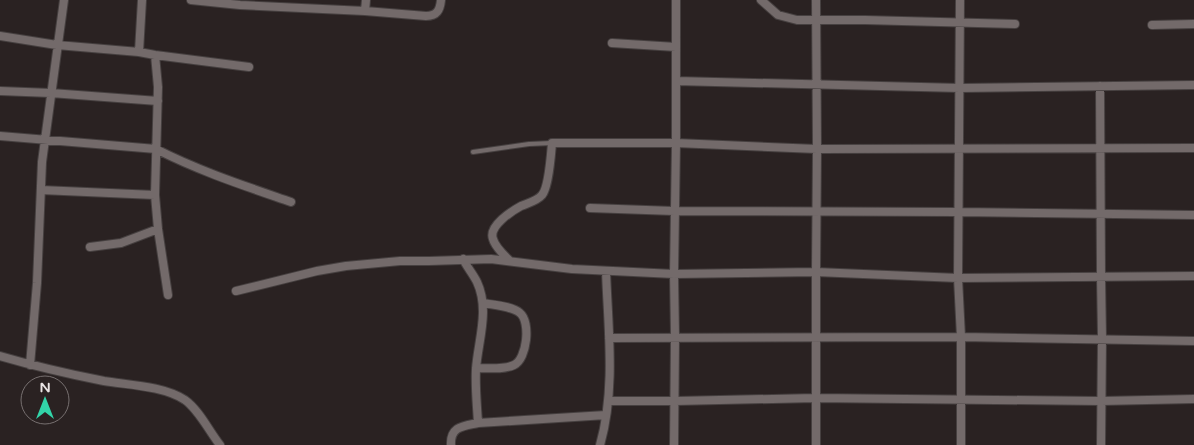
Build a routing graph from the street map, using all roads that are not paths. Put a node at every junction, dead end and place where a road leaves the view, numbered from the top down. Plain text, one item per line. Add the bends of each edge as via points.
1 (64, 0) edge
2 (142, 0) edge
3 (191, 0) edge
4 (366, 0) edge
5 (441, 0) edge
6 (676, 0) edge
7 (761, 0) edge
8 (816, 0) edge
9 (960, 0) edge
10 (365, 11) junction
11 (816, 21) junction
12 (960, 22) junction
13 (1014, 24) dead end
14 (1194, 24) edge
15 (1152, 25) dead end
16 (0, 36) edge
17 (612, 43) dead end
18 (58, 45) junction
19 (676, 47) junction
20 (139, 52) junction
21 (155, 55) junction
22 (249, 67) dead end
23 (676, 81) junction
24 (817, 84) junction
25 (1194, 85) edge
26 (1100, 86) junction
27 (960, 88) junction
28 (0, 91) edge
29 (51, 93) junction
30 (158, 101) junction
31 (0, 136) edge
32 (45, 140) junction
33 (552, 143) junction
34 (676, 143) junction
35 (1194, 148) edge
36 (156, 149) junction
37 (818, 149) junction
38 (960, 149) junction
39 (1101, 149) junction
40 (473, 152) dead end
41 (41, 190) junction
42 (156, 195) junction
43 (291, 202) dead end
44 (590, 208) dead end
45 (816, 210) junction
46 (674, 211) junction
47 (958, 212) junction
48 (1101, 215) junction
49 (1194, 215) edge
50 (158, 229) junction
51 (90, 247) dead end
52 (463, 259) junction
53 (508, 260) junction
54 (606, 271) junction
55 (816, 272) junction
56 (674, 274) junction
57 (1194, 276) edge
58 (1101, 277) junction
59 (958, 278) junction
60 (236, 290) dead end
61 (168, 295) dead end
62 (483, 304) junction
63 (675, 337) junction
64 (816, 337) junction
65 (961, 337) junction
66 (609, 338) junction
67 (1102, 338) junction
68 (1194, 340) edge
69 (0, 356) edge
70 (30, 365) junction
71 (476, 368) junction
72 (815, 398) junction
73 (961, 399) junction
74 (1194, 399) edge
75 (608, 401) junction
76 (1101, 401) junction
77 (675, 402) junction
78 (606, 415) junction
79 (478, 423) junction
80 (220, 445) edge
81 (451, 445) edge
82 (600, 445) edge
83 (674, 445) edge
84 (816, 445) edge
85 (961, 445) edge
86 (1101, 445) edge

1 - 18 street
2 - 20 street
3 - 10 street
4 - 10 street
5 - 10 street via 439,11 430,16
6 - 19 street
7 - 11 street via 784,18
8 - 11 street
9 - 12 street
11 - 12 street
11 - 24 street
12 - 13 street
12 - 27 street
14 - 15 street
16 - 18 street
17 - 19 street
18 - 20 street
18 - 29 street
19 - 23 street
20 - 21 street
21 - 22 street
21 - 30 street
23 - 24 street
23 - 34 street
24 - 27 street
24 - 37 street
25 - 26 street
26 - 27 street
26 - 39 street
27 - 38 street
28 - 29 street
29 - 30 street
29 - 32 street
30 - 36 street
31 - 32 street
32 - 36 street
32 - 41 street
33 - 34 street
33 - 40 lane
33 - 53 street via 548,177 541,196 508,215 492,231 494,242
34 - 37 street
34 - 46 street
35 - 39 street
36 - 42 street
36 - 43 street via 223,178
37 - 38 street
37 - 45 street
38 - 39 street
38 - 47 street
39 - 48 street
41 - 42 street
41 - 70 street
42 - 50 street
44 - 46 street
45 - 46 street
45 - 47 street
45 - 55 street
46 - 56 street
47 - 48 street
47 - 59 street
48 - 49 street
48 - 58 street
50 - 51 street via 122,243
50 - 61 street
52 - 53 street
52 - 60 street via 346,266
52 - 62 street via 477,282
53 - 54 street
54 - 56 street
54 - 66 street
55 - 56 street
55 - 59 street
55 - 64 street
56 - 63 street
57 - 58 street
58 - 59 street
58 - 67 street
59 - 65 street
62 - 71 street
62 - 71 street via 520,312 526,322 526,340 521,360 516,365
63 - 64 street
63 - 66 street
63 - 77 street
64 - 65 street
64 - 72 street
65 - 67 street
65 - 73 street
66 - 75 street
67 - 68 street
67 - 76 street
69 - 70 street
70 - 80 street via 175,395 192,406
71 - 79 street
72 - 73 street
72 - 77 street
72 - 84 street
73 - 76 street
73 - 85 street
74 - 76 street
75 - 77 street
75 - 78 street
76 - 86 street
77 - 83 street
78 - 79 street
78 - 82 street
79 - 81 street via 455,430

